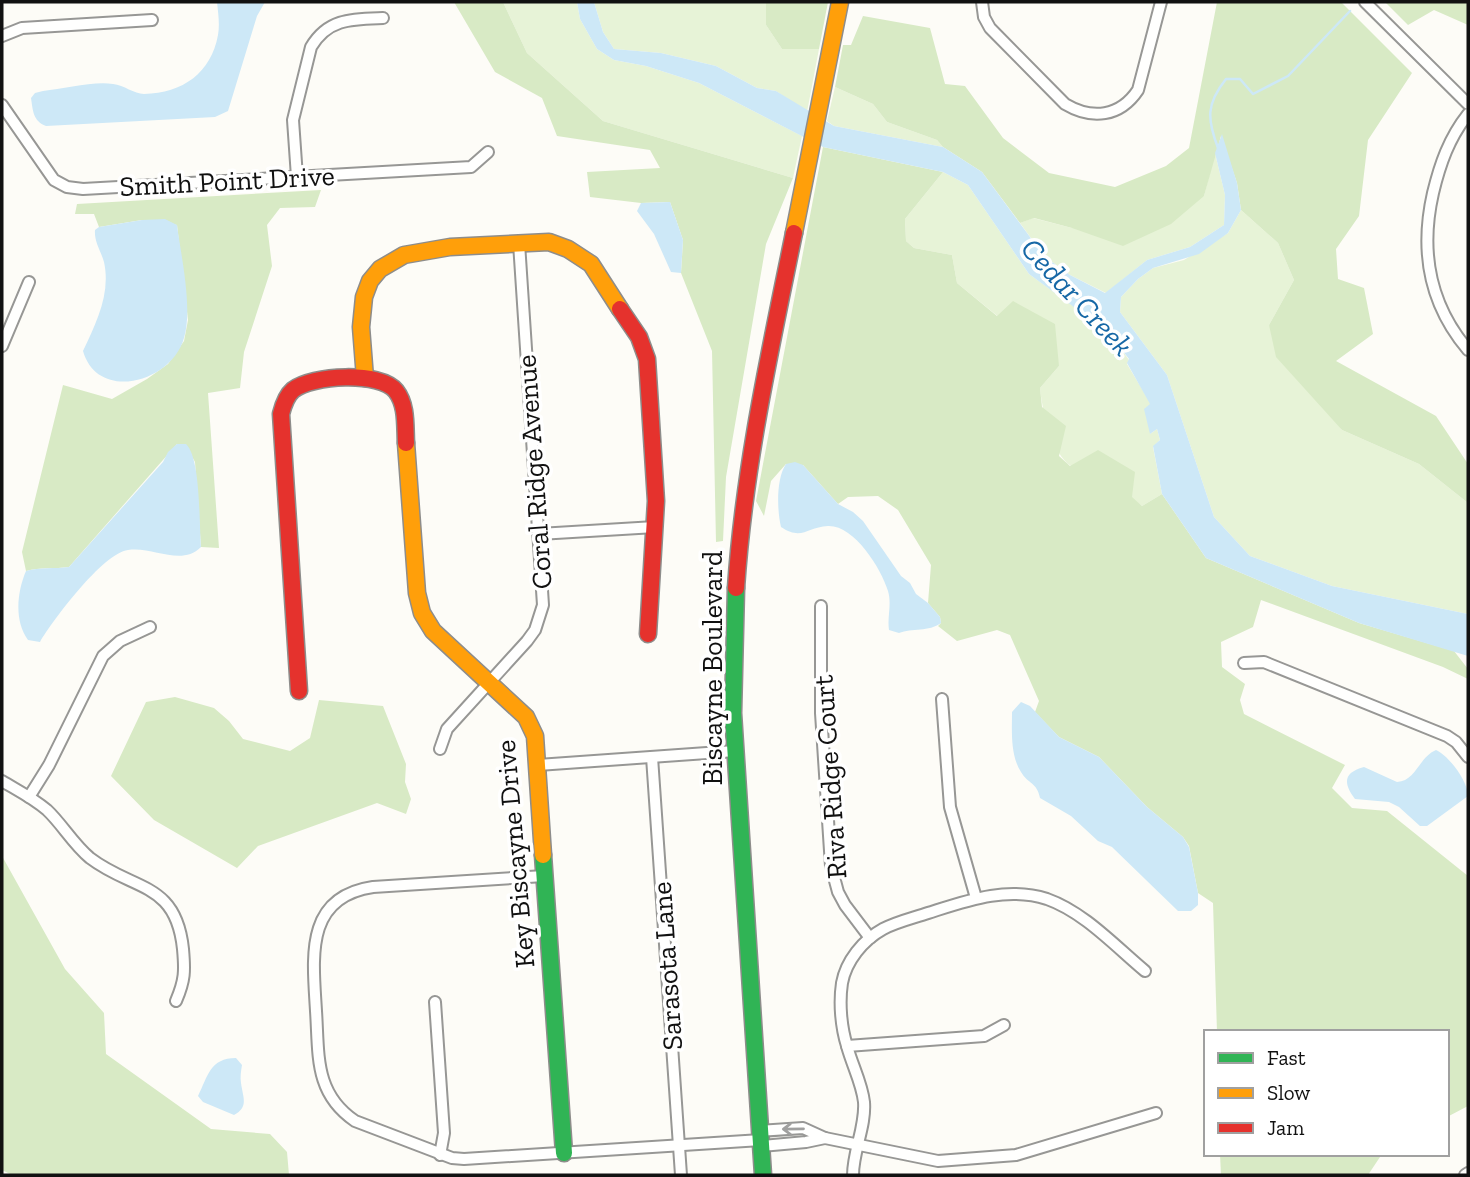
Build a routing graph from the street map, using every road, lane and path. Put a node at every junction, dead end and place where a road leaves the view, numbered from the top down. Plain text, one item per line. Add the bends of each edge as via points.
1 (840, 2) edge
2 (982, 2) edge
3 (1161, 2) edge
4 (1365, 2) edge
5 (383, 18) dead end
6 (152, 20) dead end
7 (2, 36) edge
8 (1468, 104) edge
9 (2, 105) edge
10 (1468, 114) edge
11 (488, 152) dead end
12 (297, 177) junction
13 (519, 243) junction
14 (29, 282) dead end
15 (2, 346) edge
16 (1468, 350) edge
17 (365, 378) junction
18 (655, 527) junction
19 (539, 534) junction
20 (821, 606) dead end
21 (150, 627) dead end
22 (648, 634) dead end
23 (1244, 663) dead end
24 (489, 682) junction
25 (299, 691) dead end
26 (942, 699) dead end
27 (440, 749) dead end
28 (735, 751) junction
29 (652, 757) junction
30 (1468, 757) edge
31 (538, 765) junction
32 (2, 780) edge
33 (29, 797) junction
34 (544, 876) junction
35 (976, 898) junction
36 (870, 938) junction
37 (1145, 971) dead end
38 (176, 1001) dead end
39 (435, 1002) dead end
40 (1004, 1025) dead end
41 (847, 1046) junction
42 (1156, 1113) dead end
43 (761, 1139) junction
44 (857, 1143) junction
45 (679, 1145) junction
46 (564, 1153) junction
47 (440, 1155) junction
48 (681, 1175) edge
49 (764, 1175) edge
50 (853, 1175) edge

1 - 28 street, Biscayne Boulevard via 755,426 740,529 733,643
2 - 3 street via 990,28 1065,104 1088,114 1111,112 1131,100 1142,79
4 - 8 street
5 - 12 street via 334,23 312,47 293,120
6 - 7 street via 22,28
9 - 12 street, Smith Point Drive via 46,171 67,187
10 - 16 street via 1443,158 1427,238 1430,273 1440,306
11 - 12 street, Smith Point Drive via 471,167
13 - 17 street via 419,249 388,262 370,282 364,297
13 - 18 street via 556,243 591,264 645,348
13 - 19 street, Coral Ridge Avenue
14 - 15 street
17 - 24 street, Key Biscayne Drive via 394,389 404,409 418,605 433,631
17 - 25 street via 301,385 287,397 281,414
18 - 19 street
18 - 22 street
19 - 24 street, Coral Ridge Avenue via 540,617 527,642
20 - 36 street, Riva Ridge Court via 821,713 831,866 845,905
21 - 33 street via 120,640 103,656
23 - 30 street via 1264,662 1447,736
24 - 27 street, Coral Ridge Avenue via 447,729
24 - 31 street, Key Biscayne Drive via 531,726
26 - 35 street via 950,807
28 - 29 street
28 - 43 street, Biscayne Boulevard
29 - 31 street
29 - 45 street, Sarasota Lane
31 - 34 street, Key Biscayne Drive
32 - 33 street
33 - 38 street via 47,810 90,858 148,888 168,905 181,929 185,973
34 - 46 street, Key Biscayne Drive
34 - 47 street via 363,888 331,906 318,929 313,955 321,1077 330,1097 355,1121
35 - 36 street via 895,924
35 - 37 street via 1012,893 1061,905
36 - 41 street via 849,963 842,981 842,1027
39 - 47 street via 444,1132
40 - 41 street via 984,1037
41 - 44 street via 864,1103
42 - 44 street via 1004,1157 925,1160
43 - 44 street via 806,1142 825,1138
43 - 45 street
43 - 49 street, Biscayne Boulevard
44 - 50 street
45 - 46 street
45 - 48 street, Sarasota Lane
46 - 47 street via 464,1159

